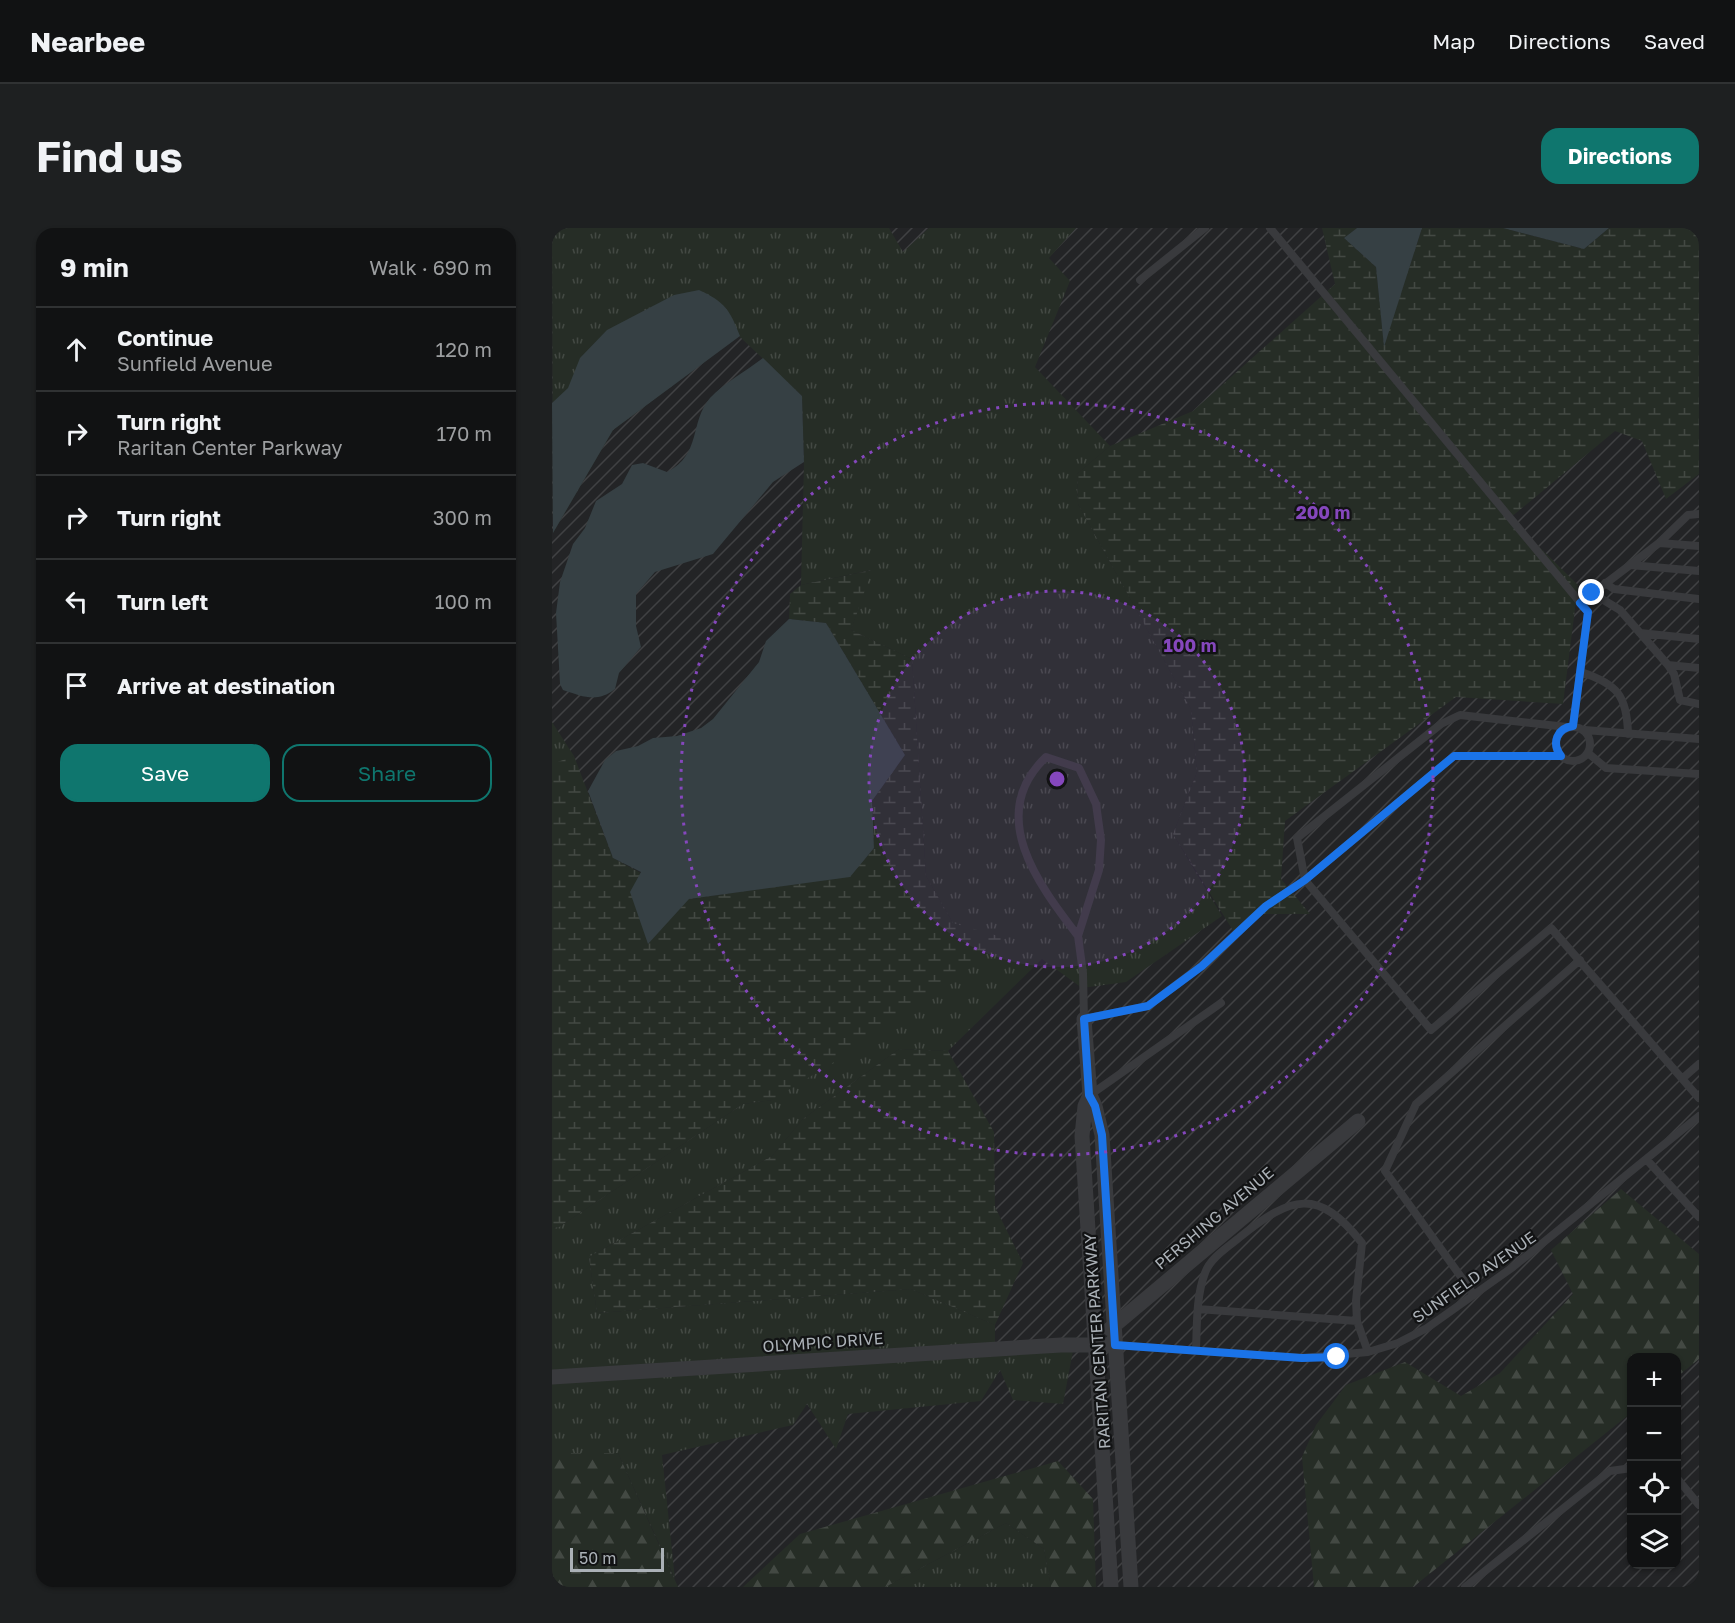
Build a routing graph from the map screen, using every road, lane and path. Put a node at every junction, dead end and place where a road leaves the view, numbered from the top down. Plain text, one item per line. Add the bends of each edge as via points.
1 (1205, 228) edge
2 (1270, 228) edge
3 (1140, 280) dead end
4 (1699, 514) edge
5 (1659, 543) junction
6 (1699, 546) edge
7 (1630, 565) junction
8 (1699, 571) edge
9 (1605, 583) junction
10 (1592, 593) junction
11 (1699, 599) edge
12 (1580, 603) junction
13 (1640, 633) junction
14 (1699, 639) edge
15 (1668, 665) junction
16 (1699, 668) edge
17 (1581, 672) junction
18 (1699, 704) edge
19 (1570, 726) junction
20 (1584, 730) junction
21 (1628, 734) junction
22 (1699, 739) edge
23 (1588, 753) junction
24 (1561, 756) junction
25 (1699, 774) edge
26 (1305, 880) junction
27 (1078, 936) junction
28 (1580, 960) junction
29 (1221, 1003) dead end
30 (1084, 1019) junction
31 (1699, 1064) edge
32 (1683, 1078) junction
33 (1089, 1095) junction
34 (1699, 1098) edge
35 (1699, 1116) edge
36 (1358, 1121) dead end
37 (1647, 1160) junction
38 (1699, 1217) edge
39 (1474, 1295) junction
40 (1198, 1309) junction
41 (1357, 1321) junction
42 (1114, 1325) junction
43 (1095, 1344) junction
44 (1115, 1345) junction
45 (1196, 1350) junction
46 (1368, 1352) junction
47 (552, 1377) edge
48 (1627, 1469) edge
49 (1681, 1482) edge
50 (1699, 1505) edge
51 (1111, 1587) edge
52 (1131, 1587) edge
53 (1466, 1587) edge

1 - 3 lane
2 - 12 lane
4 - 5 lane via 1688,515
5 - 6 lane
5 - 7 lane
7 - 8 lane
7 - 9 lane
9 - 10 lane
9 - 11 lane via 1622,590
10 - 12 lane
10 - 13 lane via 1620,610
12 - 17 lane via 1588,612
13 - 14 lane
13 - 15 lane
15 - 16 lane
15 - 18 lane via 1680,700
17 - 19 lane
17 - 21 lane via 1611,685 1624,699
19 - 20 lane
19 - 24 lane via 1556,739
19 - 26 lane via 1460,715 1441,724 1297,838
20 - 21 lane
20 - 23 lane via 1590,741
21 - 22 lane
23 - 24 lane via 1574,761
23 - 25 lane via 1606,768
24 - 26 lane via 1454,756
26 - 28 lane via 1431,1030 1551,927
26 - 30 lane via 1266,906 1202,966 1148,1006
27 - 27 lane via 1099,870 1101,840 1096,804 1079,768 1046,758 1031,771 1020,795 1020,835 1030,868
27 - 30 lane
28 - 32 lane
28 - 39 lane via 1416,1104 1385,1171
29 - 33 lane
30 - 33 street, RARITAN CENTER PARKWAY
31 - 32 lane
32 - 34 lane
33 - 42 street, RARITAN CENTER PARKWAY via 1102,1135
33 - 43 street, RARITAN CENTER PARKWAY via 1082,1136
35 - 37 lane, SUNFIELD AVENUE
36 - 42 street, PERSHING AVENUE
37 - 38 lane
37 - 39 lane, SUNFIELD AVENUE
39 - 46 lane, SUNFIELD AVENUE via 1427,1328
40 - 41 lane
40 - 41 lane via 1205,1272 1215,1258 1269,1214 1295,1203 1318,1205 1347,1225 1362,1244
40 - 45 lane
41 - 46 lane
42 - 43 street, PERSHING AVENUE
42 - 44 street, RARITAN CENTER PARKWAY
43 - 44 street, OLYMPIC DRIVE
43 - 47 street, OLYMPIC DRIVE
43 - 51 street, RARITAN CENTER PARKWAY
44 - 45 lane, SUNFIELD AVENUE
44 - 52 street, RARITAN CENTER PARKWAY
45 - 46 lane, SUNFIELD AVENUE via 1302,1358
48 - 53 lane via 1610,1471
49 - 50 lane

